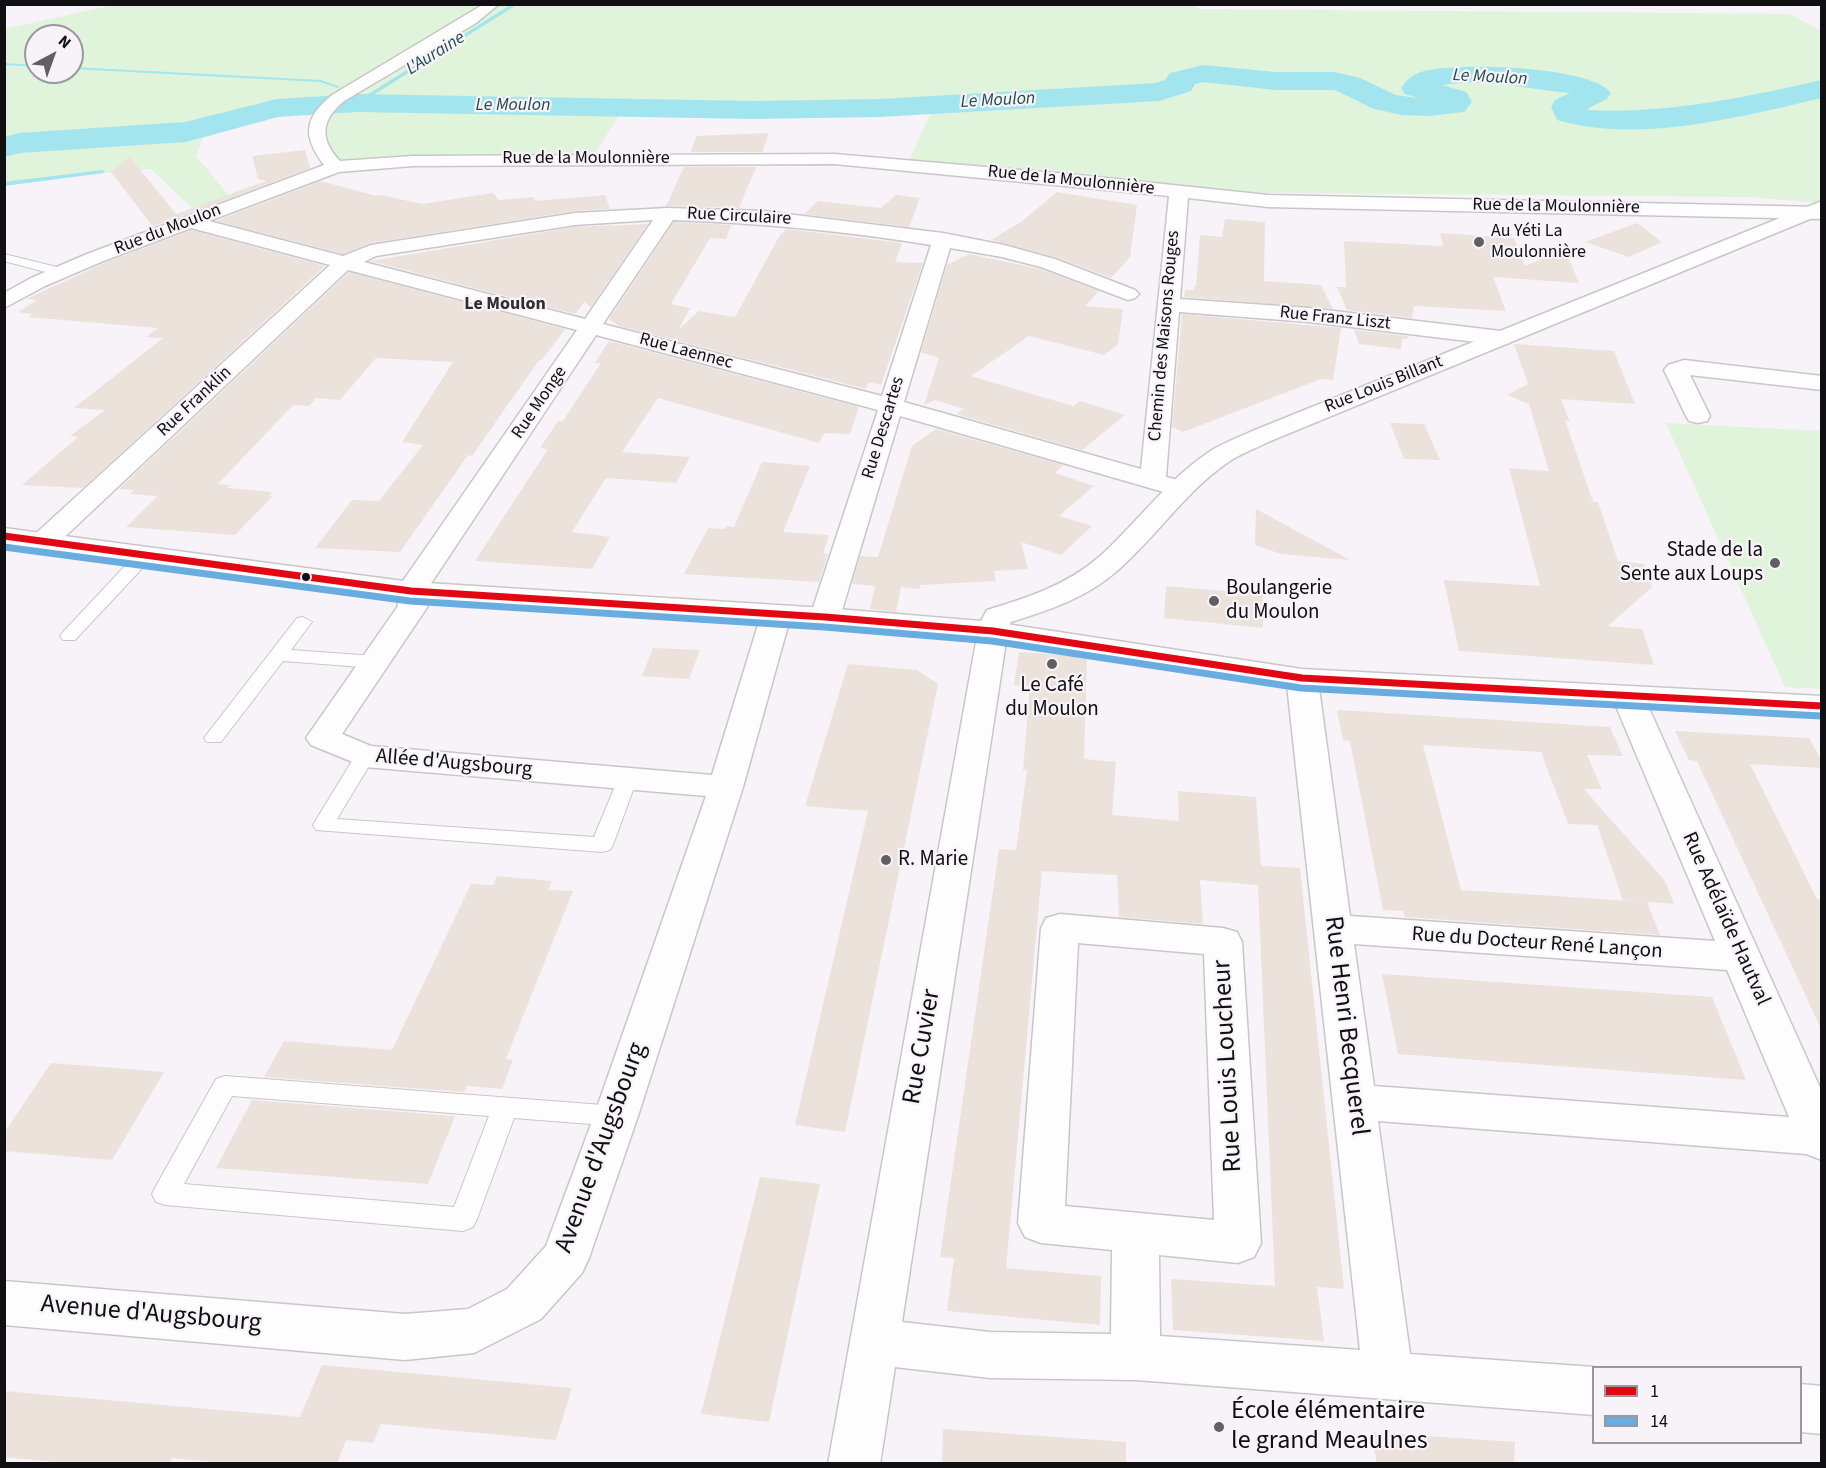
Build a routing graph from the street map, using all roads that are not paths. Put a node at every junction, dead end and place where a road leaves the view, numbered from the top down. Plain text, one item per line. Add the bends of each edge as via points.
1 (493, 4) edge
2 (336, 167) junction
3 (1179, 192) junction
4 (1816, 210) edge
5 (667, 214) junction
6 (189, 222) junction
7 (943, 239) junction
8 (4, 257) edge
9 (344, 262) junction
10 (61, 272) junction
11 (1128, 294) dead end
12 (4, 302) edge
13 (1168, 305) junction
14 (591, 327) junction
15 (1501, 338) junction
16 (1821, 383) edge
17 (891, 406) junction
18 (1698, 416) dead end
19 (1153, 481) junction
20 (1181, 489) junction
21 (4, 536) edge
22 (44, 541) junction
23 (144, 556) junction
24 (411, 591) junction
25 (776, 615) junction
26 (825, 617) junction
27 (303, 622) dead end
28 (993, 631) junction
29 (69, 636) dead end
30 (277, 655) junction
31 (375, 662) junction
32 (1302, 678) junction
33 (1628, 697) junction
34 (1821, 706) edge
35 (214, 738) dead end
36 (364, 756) junction
37 (627, 779) junction
38 (726, 787) junction
39 (1333, 928) junction
40 (1742, 957) junction
41 (1355, 1102) junction
42 (505, 1107) junction
43 (616, 1116) junction
44 (1820, 1139) edge
45 (1135, 1232) junction
46 (4, 1303) edge
47 (873, 1342) junction
48 (1136, 1357) junction
49 (1388, 1374) junction
50 (1592, 1390) edge
51 (1802, 1408) edge
52 (1821, 1410) edge
53 (854, 1464) edge

1 - 2 street via 471,21 338,98 321,113 316,123 319,139 327,160
2 - 3 street, Rue de la Moulonnière via 476,159 834,159
2 - 6 street, Rue du Moulon
3 - 4 street, Rue de la Moulonnière via 1268,201
3 - 13 street, Chemin des Maisons Rouges
4 - 15 street, Rue Louis Billant
5 - 7 street, Rue Circulaire via 762,217
5 - 9 street, Rue Circulaire via 575,219 371,251
5 - 14 street, Rue Monge
6 - 9 street, Rue Laennec
6 - 10 street, Rue du Moulon
7 - 11 street, Rue Circulaire via 1048,263
7 - 17 street, Rue Descartes
8 - 10 lane
9 - 14 street, Rue Laennec
9 - 22 street, Rue Franklin
10 - 12 street, Rue du Moulon
13 - 15 street, Rue Franz Liszt via 1309,315
13 - 19 street, Chemin des Maisons Rouges
14 - 17 street, Rue Laennec
14 - 24 street, Rue Monge
15 - 20 street, Rue Louis Billant via 1259,437 1218,457
16 - 18 street via 1684,367 1676,370
17 - 19 street, Rue Laennec
17 - 26 street, Rue Descartes
19 - 20 street, Rue Laennec
20 - 28 street, Rue Louis Billant via 1108,564 1042,603 998,616
21 - 22 street
22 - 23 street
23 - 24 street
23 - 29 lane
24 - 25 street
24 - 31 street, Allée d'Augsbourg via 413,606
25 - 26 street
25 - 38 street, Avenue d'Augsbourg
26 - 28 street
27 - 30 lane
28 - 32 street
28 - 47 street, Rue Cuvier
30 - 31 lane
30 - 35 lane
31 - 36 street, Allée d'Augsbourg via 323,738
32 - 33 street
32 - 39 street, Rue Henri Becquerel
33 - 34 street
33 - 40 street, Rue Adélaïde Hautval
36 - 37 street, Allée d'Augsbourg
36 - 37 lane via 323,825 602,845
37 - 38 street, Allée d'Augsbourg
38 - 43 street, Avenue d'Augsbourg
39 - 40 street, Rue du Docteur René Lançon
39 - 41 street, Rue Henri Becquerel
40 - 44 street, Rue Adélaïde Hautval
41 - 44 street
41 - 49 street, Rue Henri Becquerel
42 - 42 lane via 225,1086 165,1194 463,1219
42 - 43 lane
43 - 46 street, Avenue d'Augsbourg via 565,1258 524,1304 474,1331 405,1336
45 - 45 street, Rue Louis Loucheur via 1041,1223 1060,928 1223,942 1238,1243
45 - 48 street
47 - 48 street via 990,1356
47 - 53 street, Rue Cuvier
48 - 49 street
49 - 50 street
51 - 52 street

